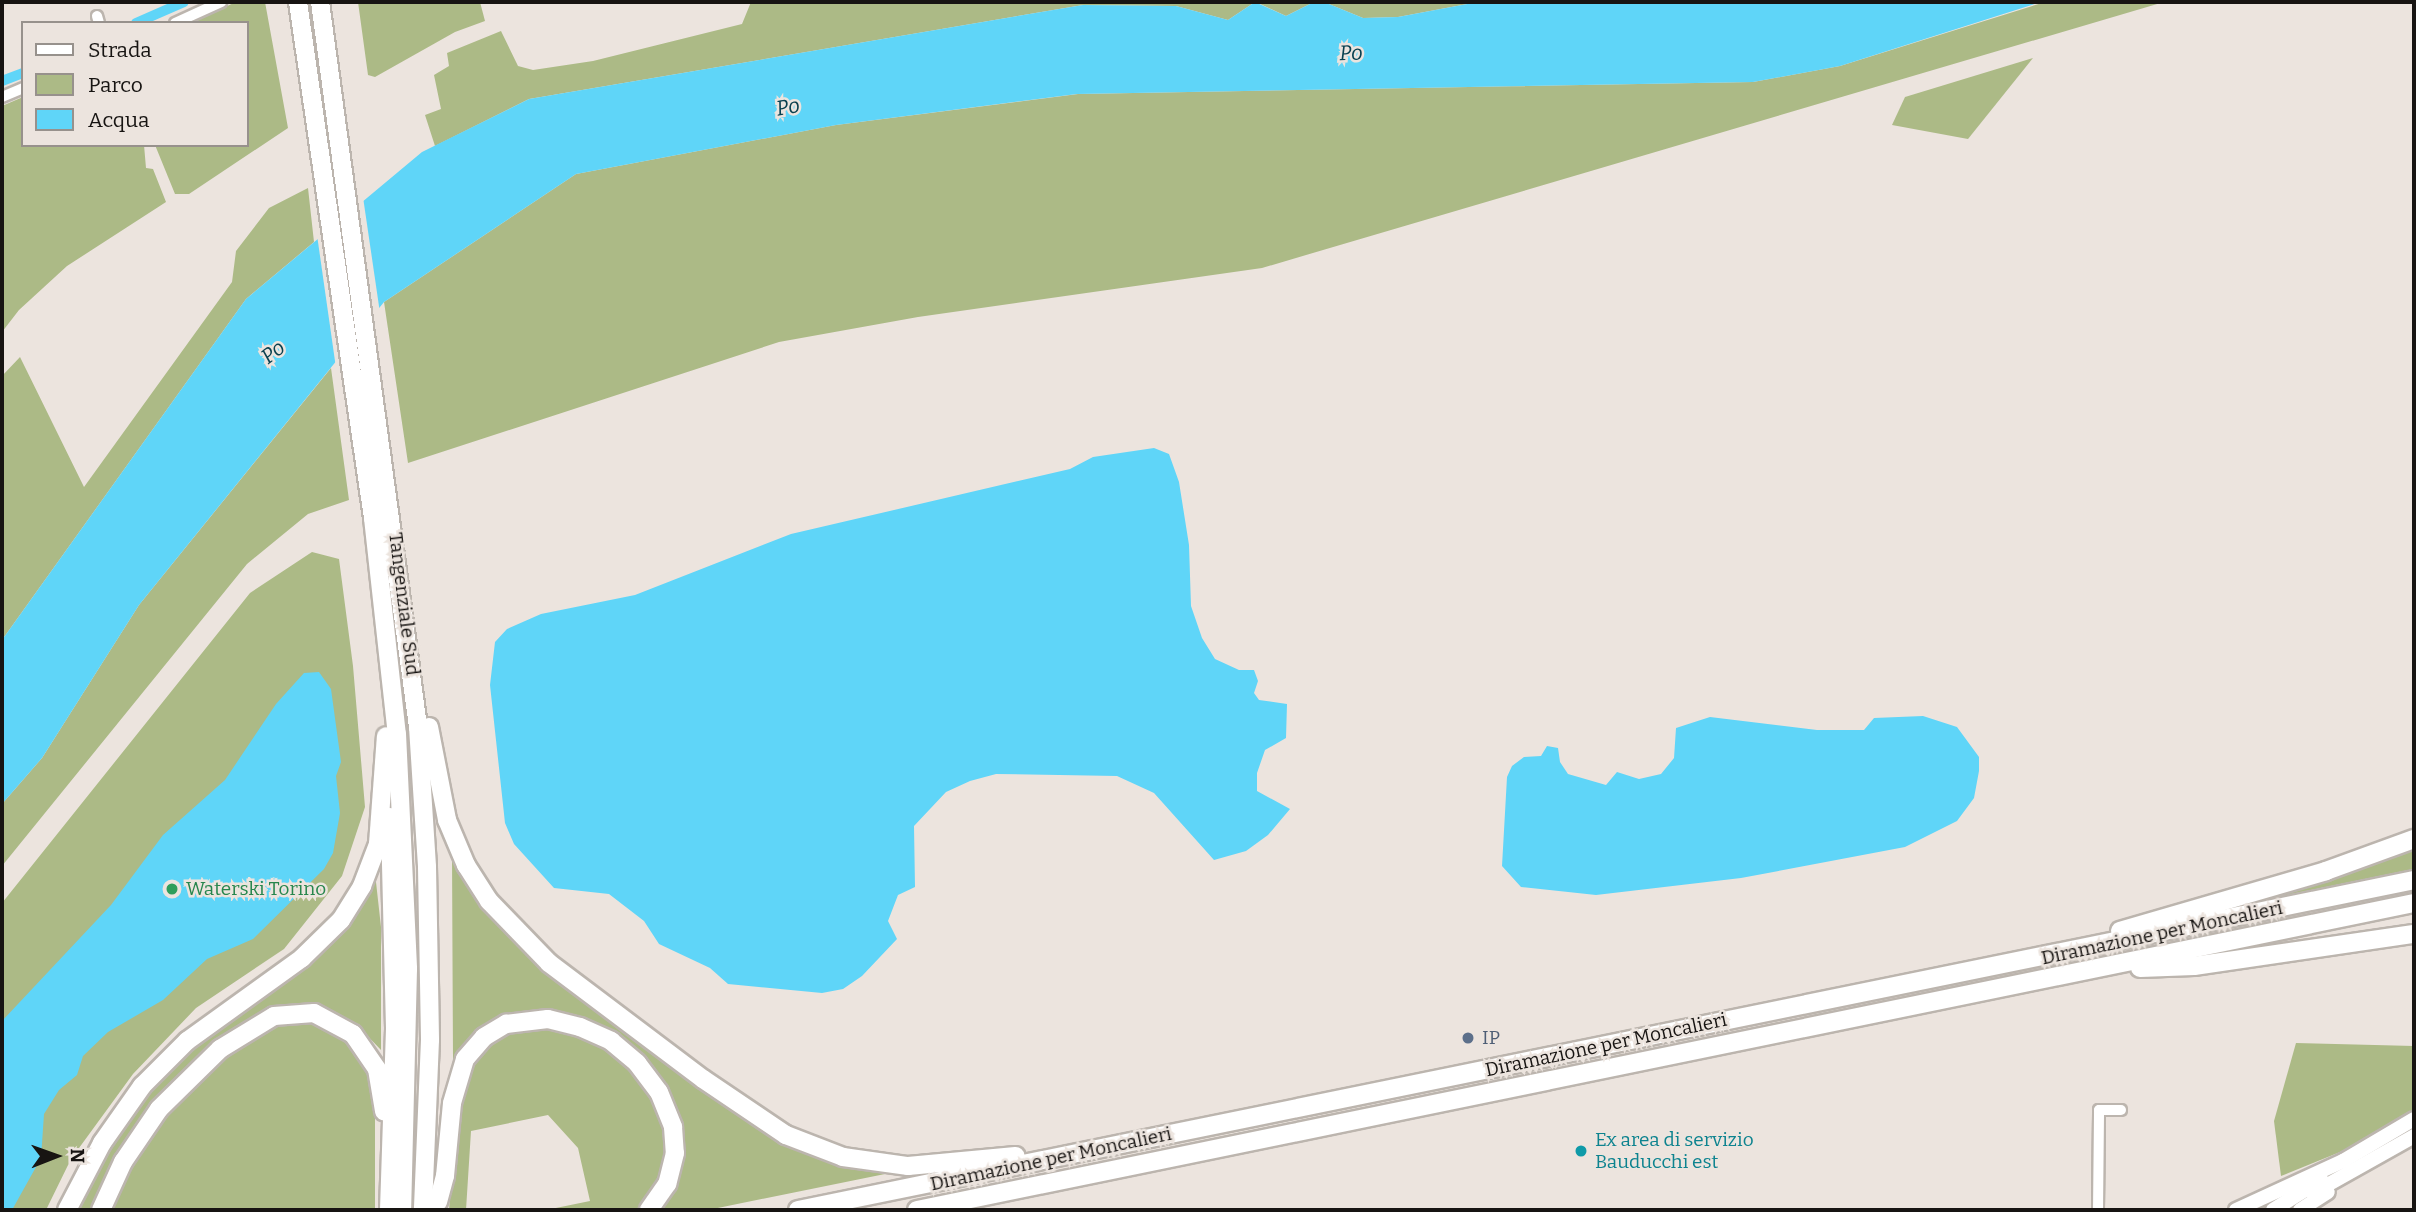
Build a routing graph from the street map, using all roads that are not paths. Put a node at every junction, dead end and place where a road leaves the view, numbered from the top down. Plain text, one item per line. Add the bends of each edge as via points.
1 (221, 2) edge
2 (298, 2) edge
3 (320, 2) edge
4 (179, 21) edge
5 (21, 89) edge
6 (2, 97) edge
7 (406, 613) junction
8 (386, 621) junction
9 (386, 736) junction
10 (2414, 839) edge
11 (2414, 880) edge
12 (2414, 903) edge
13 (2414, 934) edge
14 (2016, 963) junction
15 (2105, 969) junction
16 (2121, 1110) dead end
17 (2414, 1119) edge
18 (2414, 1129) edge
19 (2414, 1136) edge
20 (2414, 1143) edge
21 (1065, 1156) junction
22 (391, 1183) junction
23 (1041, 1184) junction
24 (433, 1207) edge
25 (68, 1210) edge
26 (101, 1210) edge
27 (389, 1210) edge
28 (402, 1210) edge
29 (649, 1210) edge
30 (798, 1210) edge
31 (917, 1210) edge
32 (978, 1210) edge
33 (2098, 1210) edge
34 (2235, 1210) edge
35 (2273, 1210) edge
36 (2286, 1210) edge
37 (2300, 1210) edge

1 - 4 street
2 - 8 highway, Tangenziale Sud
3 - 7 highway, Tangenziale Sud
5 - 6 street
7 - 21 highway via 425,685 440,794 456,843 489,901 549,963 754,1116 815,1148 908,1166
7 - 24 highway, Tangenziale Sud via 424,818 430,1040 439,1129
8 - 9 highway
8 - 28 highway, Tangenziale Sud via 407,903
9 - 22 highway via 395,954
9 - 25 highway via 378,844 362,886 341,920 302,958 187,1041 142,1086 102,1143
10 - 14 highway via 2300,879
11 - 14 highway, Diramazione per Moncalieri
12 - 15 highway, Diramazione per Moncalieri
13 - 15 highway via 2193,966
14 - 21 highway, Diramazione per Moncalieri
15 - 23 highway, Diramazione per Moncalieri
16 - 33 street via 2099,1110
17 - 34 main road via 2343,1161
18 - 35 main road
19 - 36 main road
20 - 37 main road
21 - 30 highway, Diramazione per Moncalieri
22 - 26 highway via 383,1096 372,1058 360,1040 337,1023 314,1013 292,1012 252,1026 182,1083 123,1162
22 - 27 highway
23 - 31 highway, Diramazione per Moncalieri
23 - 32 highway
24 - 29 highway via 445,1176 453,1095 465,1059 484,1037 506,1024 548,1019 611,1041 637,1063 659,1092 673,1126 675,1153 667,1184

